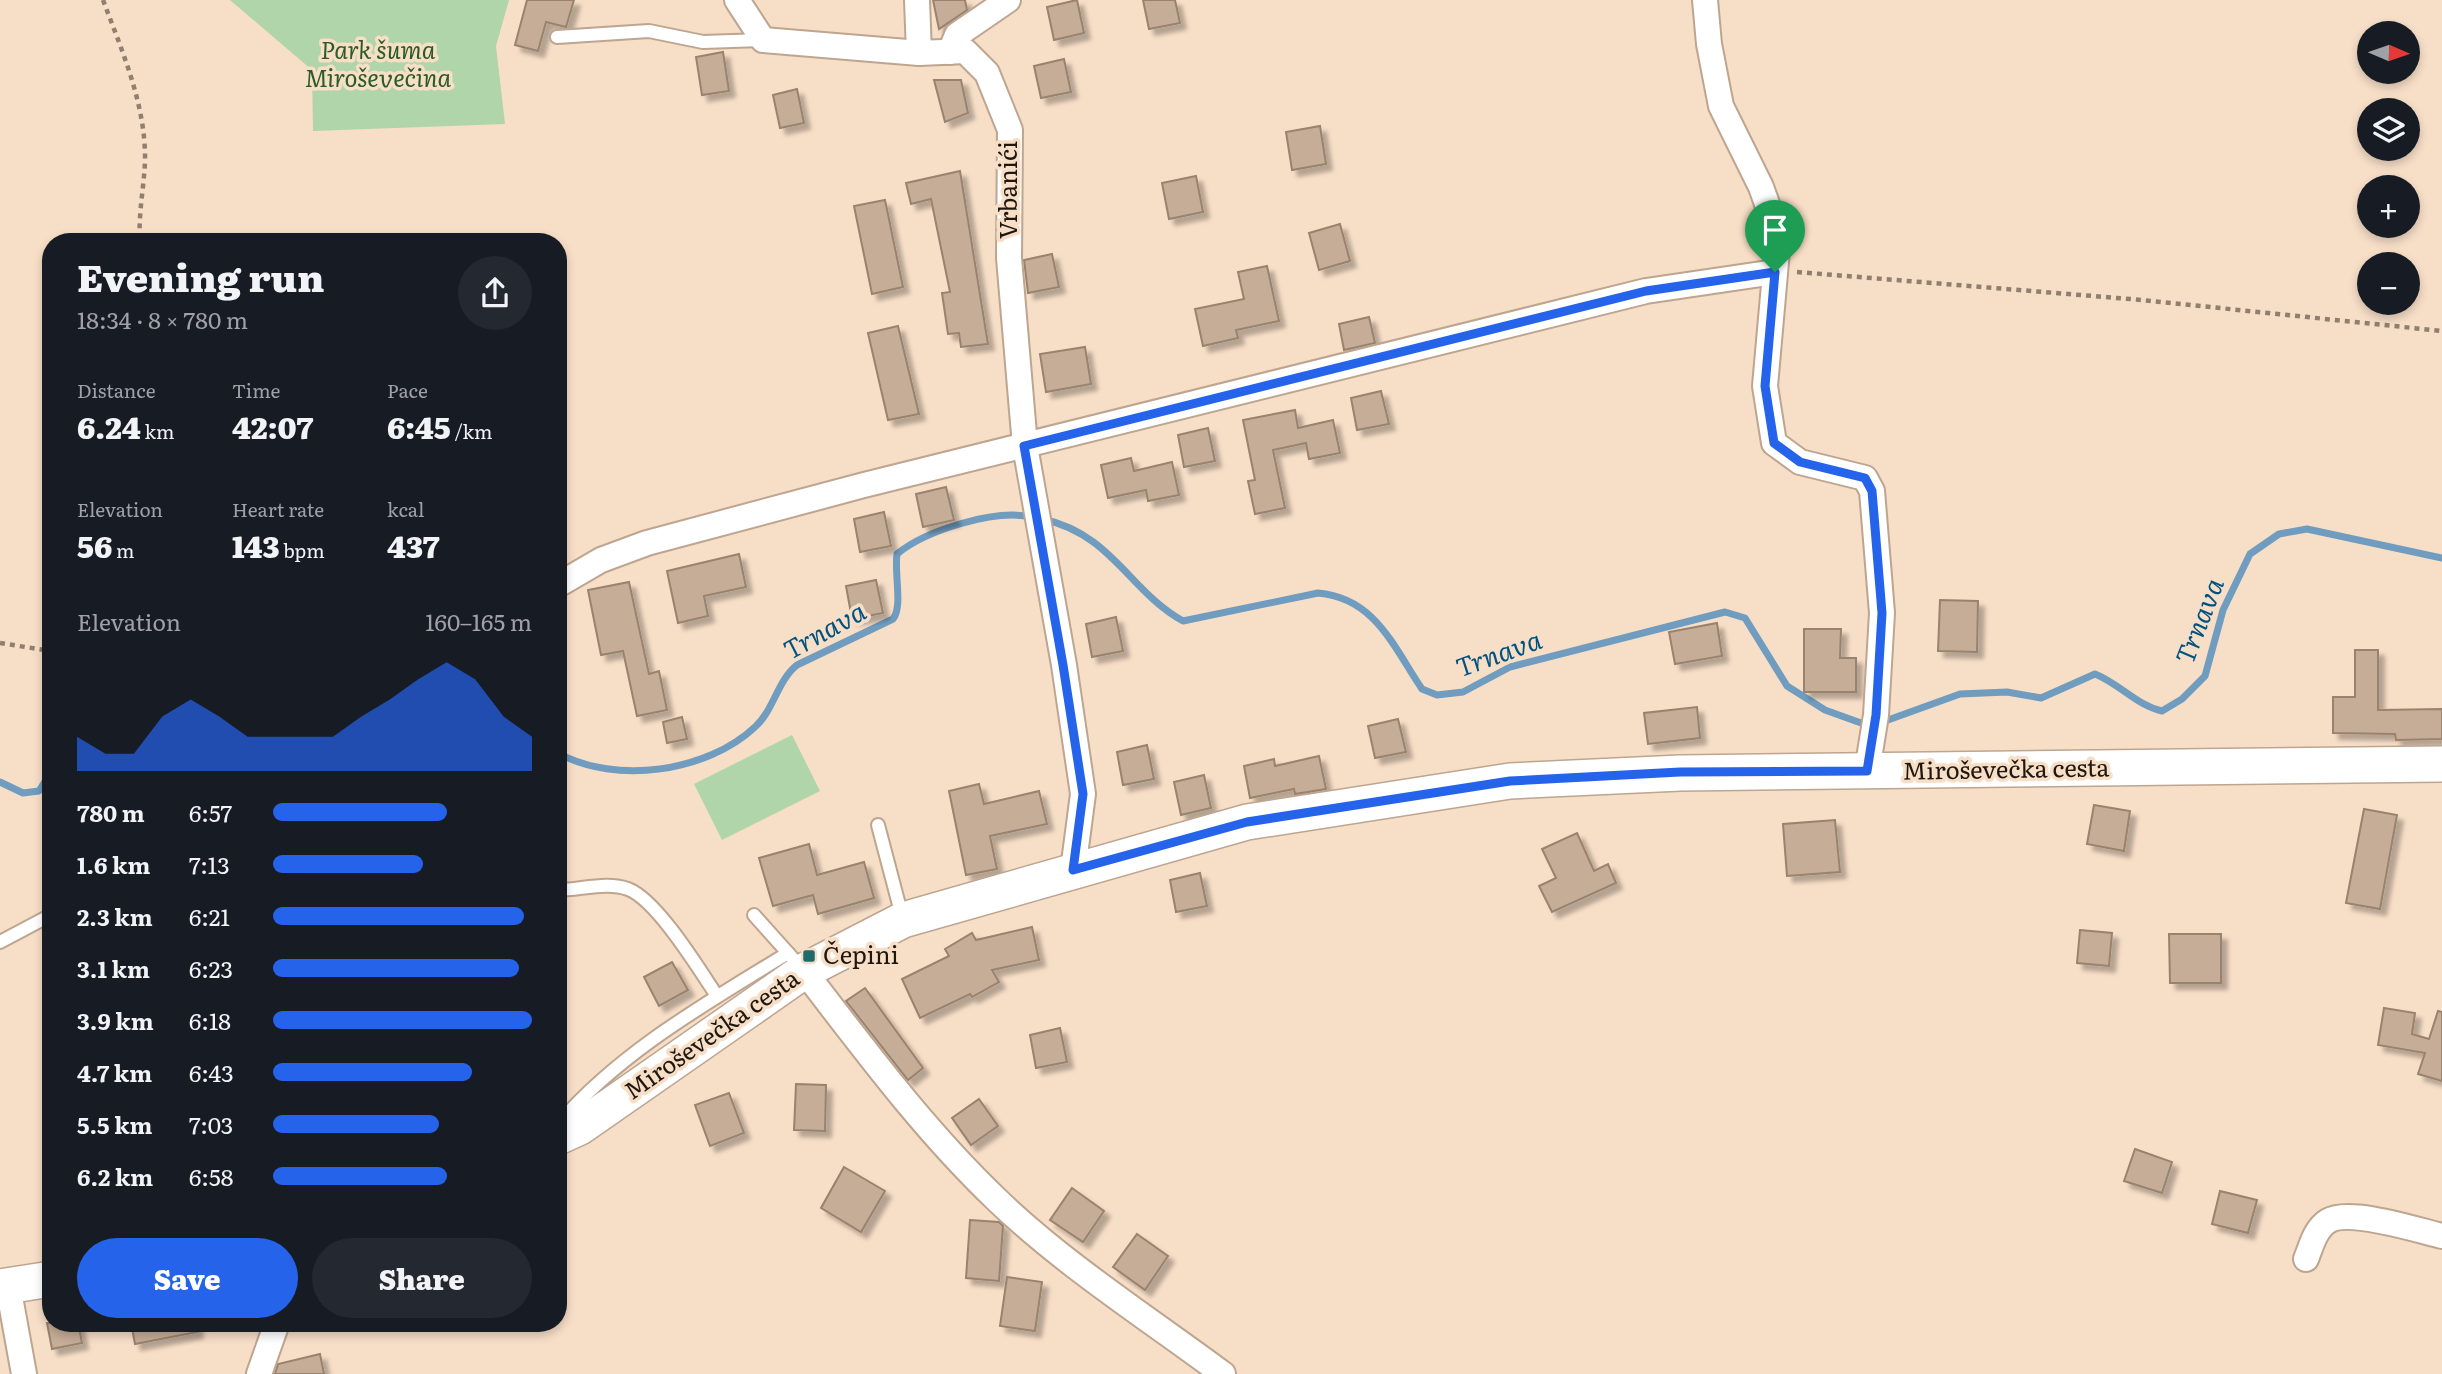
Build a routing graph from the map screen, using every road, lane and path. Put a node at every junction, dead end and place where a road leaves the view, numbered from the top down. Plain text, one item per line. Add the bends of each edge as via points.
1 (103, 0) edge
2 (737, 0) edge
3 (917, 0) edge
4 (1008, 0) edge
5 (1705, 0) edge
6 (557, 37) dead end
7 (762, 40) junction
8 (950, 52) junction
9 (919, 53) junction
10 (140, 233) edge
11 (1775, 272) junction
12 (2442, 331) edge
13 (1024, 446) junction
14 (567, 580) edge
15 (0, 643) edge
16 (42, 650) edge
17 (2442, 764) edge
18 (1867, 771) junction
19 (878, 825) dead end
20 (1073, 870) junction
21 (567, 889) edge
22 (754, 915) dead end
23 (42, 920) edge
24 (903, 920) junction
25 (0, 943) edge
26 (796, 962) junction
27 (717, 996) junction
28 (567, 1114) edge
29 (567, 1133) edge
30 (2442, 1236) edge
31 (2306, 1259) dead end
32 (42, 1280) edge
33 (4, 1286) edge
34 (274, 1332) edge
35 (24, 1374) edge
36 (259, 1374) edge
37 (1223, 1374) edge

1 - 10 path via 128,66 142,123 145,160
2 - 7 street
3 - 9 street
4 - 8 street via 957,35
5 - 11 street via 1721,106 1775,226
6 - 7 lane via 649,31 703,42
7 - 9 street, Vrbanići
8 - 9 street, Vrbanići
8 - 13 street, Vrbanići via 965,51 987,73 1010,130 1009,258
11 - 12 path via 2142,300
11 - 13 street via 1646,291
11 - 18 street via 1765,386 1774,443 1800,462 1865,478 1872,491 1882,613
13 - 14 street via 646,543 601,560
13 - 20 street, Vrbanići via 1083,794
15 - 16 path
17 - 18 main road, Miroševečka cesta
18 - 20 main road, Miroševečka cesta via 1680,772 1510,781 1247,822
19 - 24 lane
20 - 24 main road, Miroševečka cesta
21 - 27 lane via 630,889 682,943
22 - 26 lane
23 - 25 lane
24 - 26 main road, Miroševečka cesta
26 - 27 lane
26 - 29 main road, Miroševečka cesta
26 - 37 street via 917,1118 997,1200
27 - 28 lane via 690,1011
30 - 31 street via 2344,1217 2322,1226
32 - 33 main road
33 - 35 street
34 - 36 street

